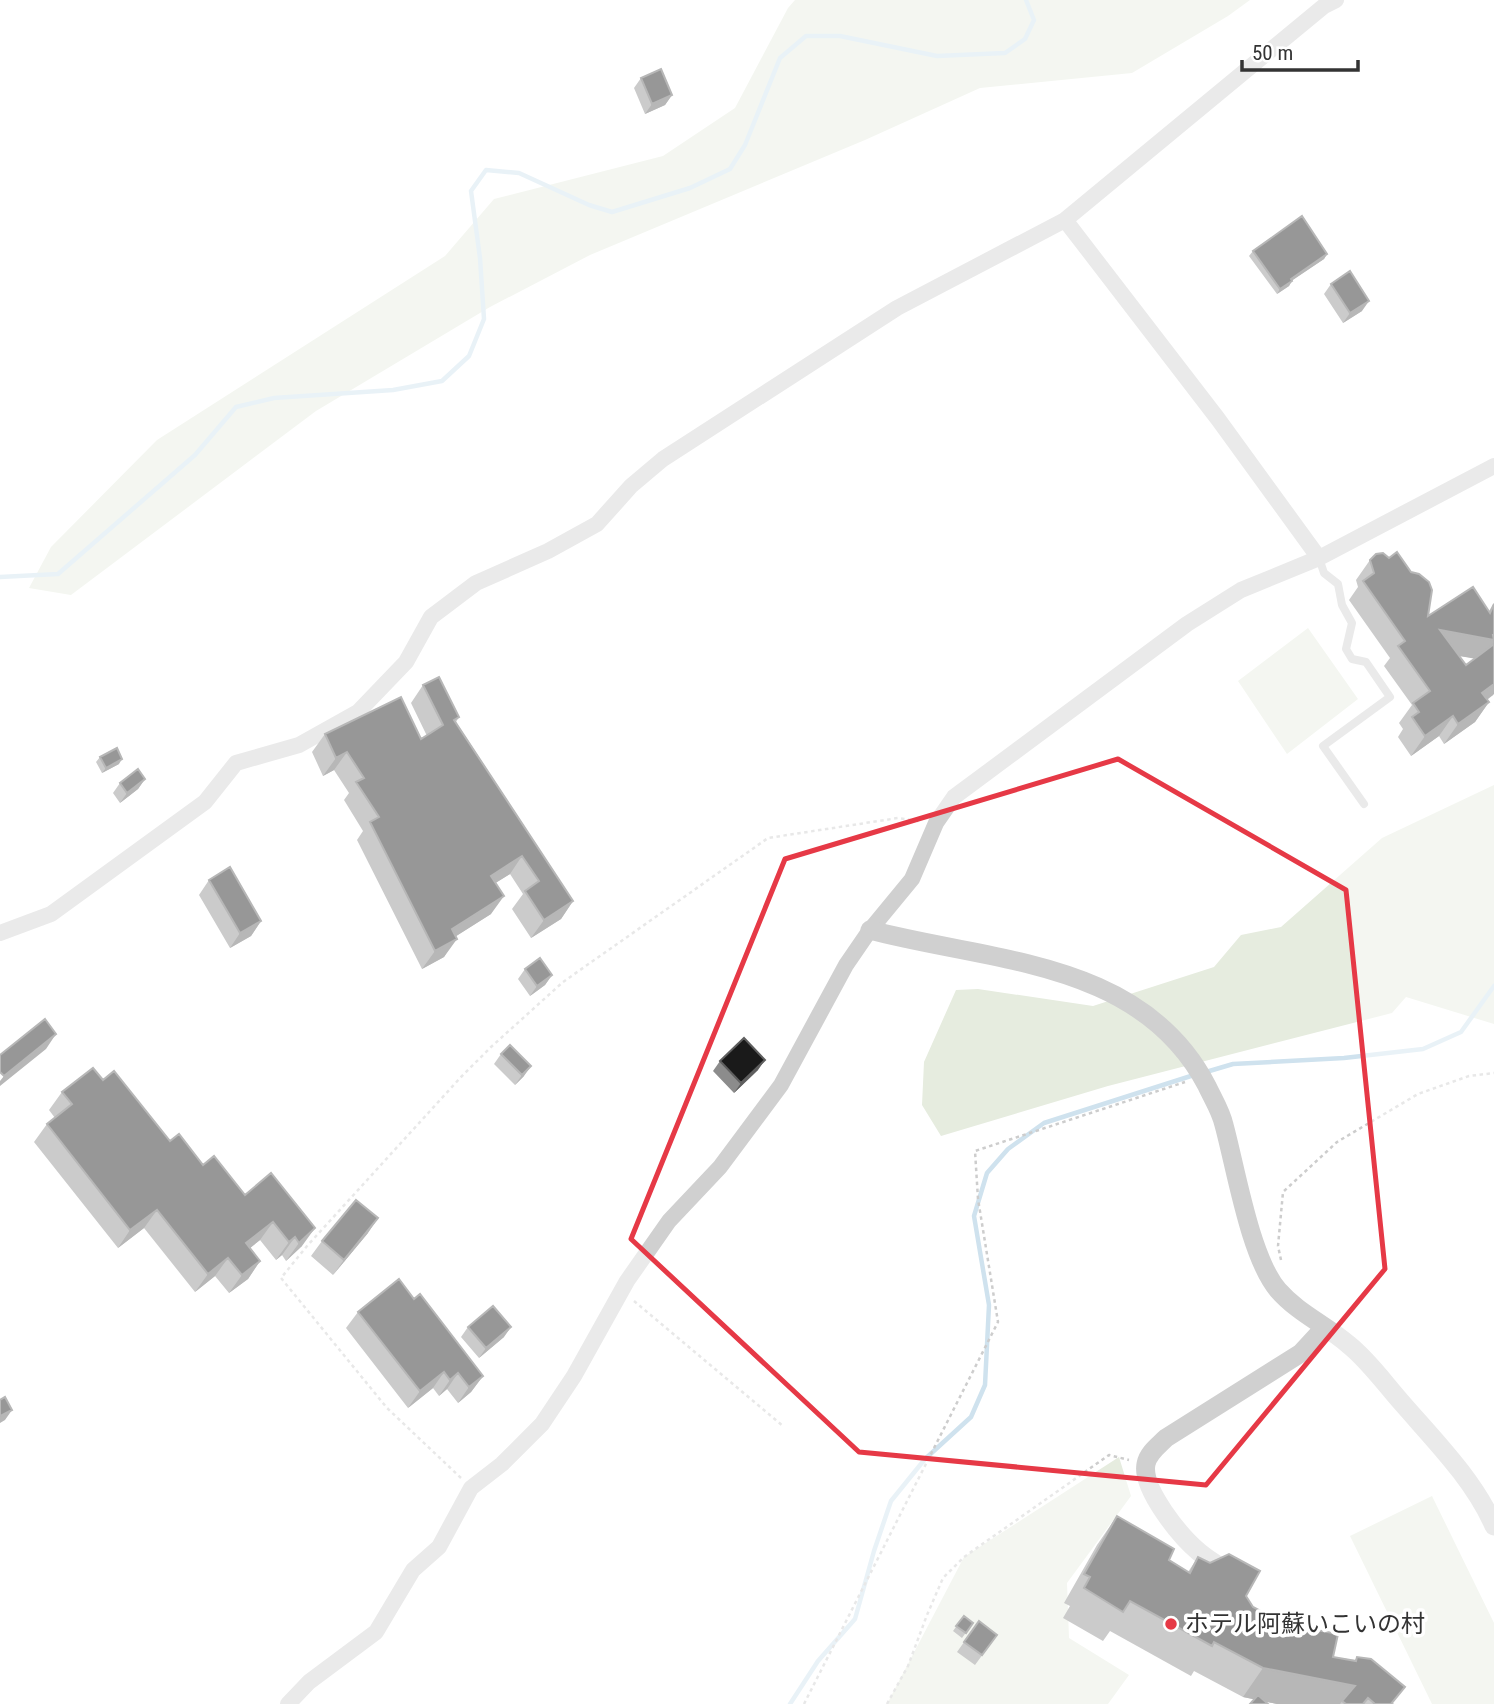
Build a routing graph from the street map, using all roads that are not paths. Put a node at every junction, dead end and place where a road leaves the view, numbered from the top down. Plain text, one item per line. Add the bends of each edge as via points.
1 (1336, 0) edge
2 (1065, 220) junction
3 (1494, 466) edge
4 (1319, 558) junction
5 (1364, 804) dead end
6 (870, 930) junction
7 (0, 933) edge
8 (1325, 1327) junction
9 (1494, 1526) edge
10 (1222, 1568) edge
11 (288, 1704) edge

1 - 2 street
2 - 4 street
2 - 7 street via 897,308 663,459 597,524 476,583 431,617 406,662 358,712 299,745 236,763 205,802 51,914
3 - 4 street
4 - 5 lane via 1324,573 1338,584 1352,623 1346,649 1352,659 1366,662 1390,697 1323,746
4 - 6 street via 1241,590 1187,624 954,797 936,823 912,879
6 - 8 street via 1080,978 1117,994 1150,1017 1192,1058 1222,1115 1262,1266 1291,1303
6 - 11 street via 781,1085 720,1167 669,1221 627,1281 542,1424 471,1488 439,1547 413,1570 376,1632 309,1682
8 - 9 street via 1368,1364 1432,1437
8 - 10 street via 1301,1353 1151,1452 1146,1479 1165,1513 1199,1552

